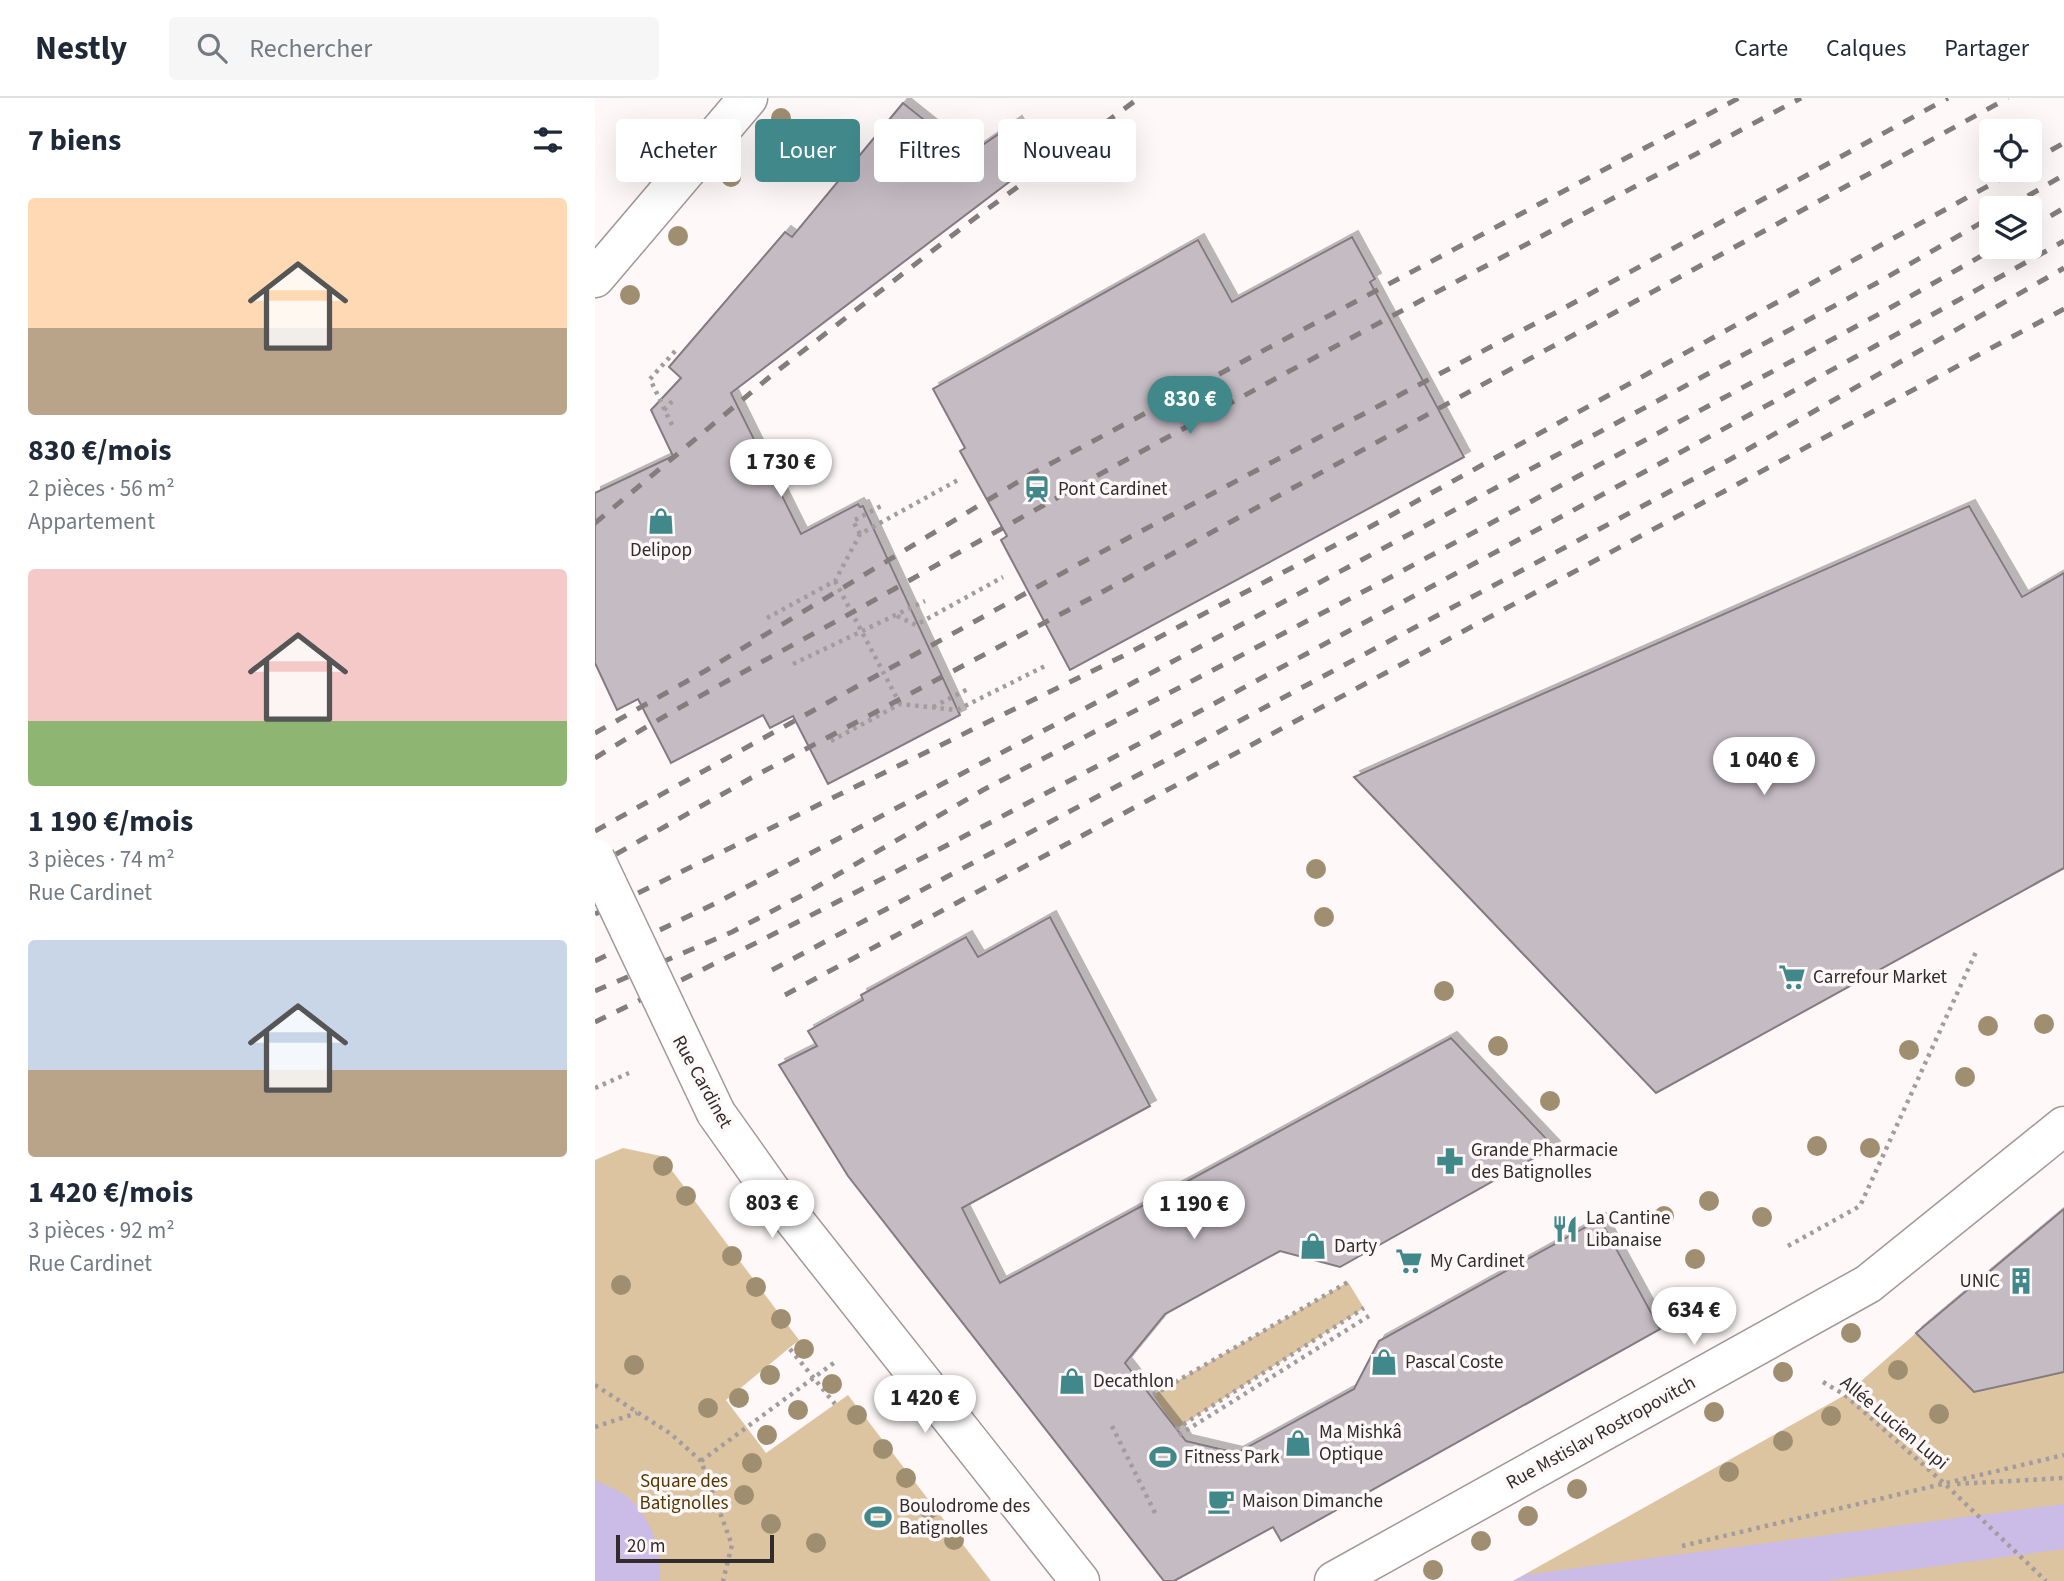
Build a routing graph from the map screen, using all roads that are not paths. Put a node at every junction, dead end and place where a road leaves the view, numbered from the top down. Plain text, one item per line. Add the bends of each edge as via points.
1 (748, 98) edge
2 (595, 278) edge
3 (595, 858) edge
4 (2064, 1126) edge
5 (1080, 1581) edge
6 (1334, 1581) edge

1 - 2 main road
3 - 5 main road, Rue Cardinet, bridge via 716,1113 772,1192
4 - 6 main road, Rue Mstislav Rostropovitch via 1868,1284

